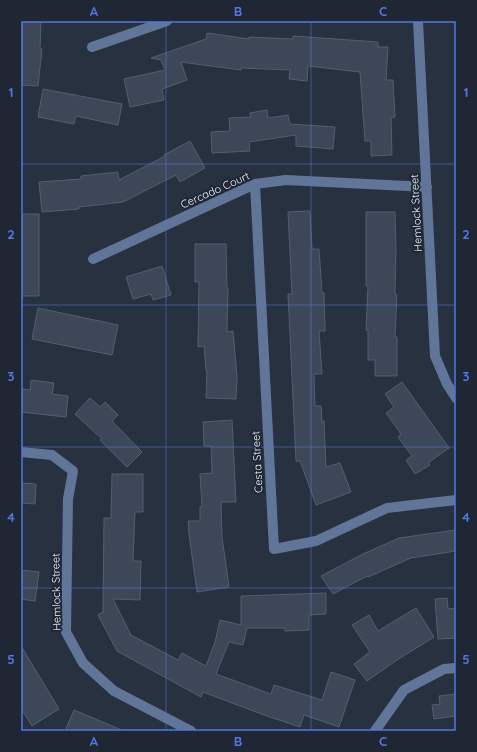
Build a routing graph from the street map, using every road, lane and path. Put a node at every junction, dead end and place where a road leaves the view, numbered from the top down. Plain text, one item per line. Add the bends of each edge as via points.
1 (167, 21) edge
2 (418, 21) edge
3 (92, 47) dead end
4 (255, 184) junction
5 (427, 187) junction
6 (93, 259) dead end
7 (456, 398) edge
8 (21, 452) edge
9 (456, 500) edge
10 (456, 668) edge
11 (191, 731) edge
12 (374, 731) edge

1 - 3 street
2 - 5 street, Hemlock Street
4 - 5 street, Cercado Court via 286,180
4 - 6 street, Cercado Court
4 - 9 street, Cesta Street via 274,549 316,541 387,508
5 - 7 street, Hemlock Street via 435,356
8 - 11 street, Hemlock Street via 52,455 73,471 68,499 66,632 83,663 114,691
10 - 12 street via 444,670 404,690

